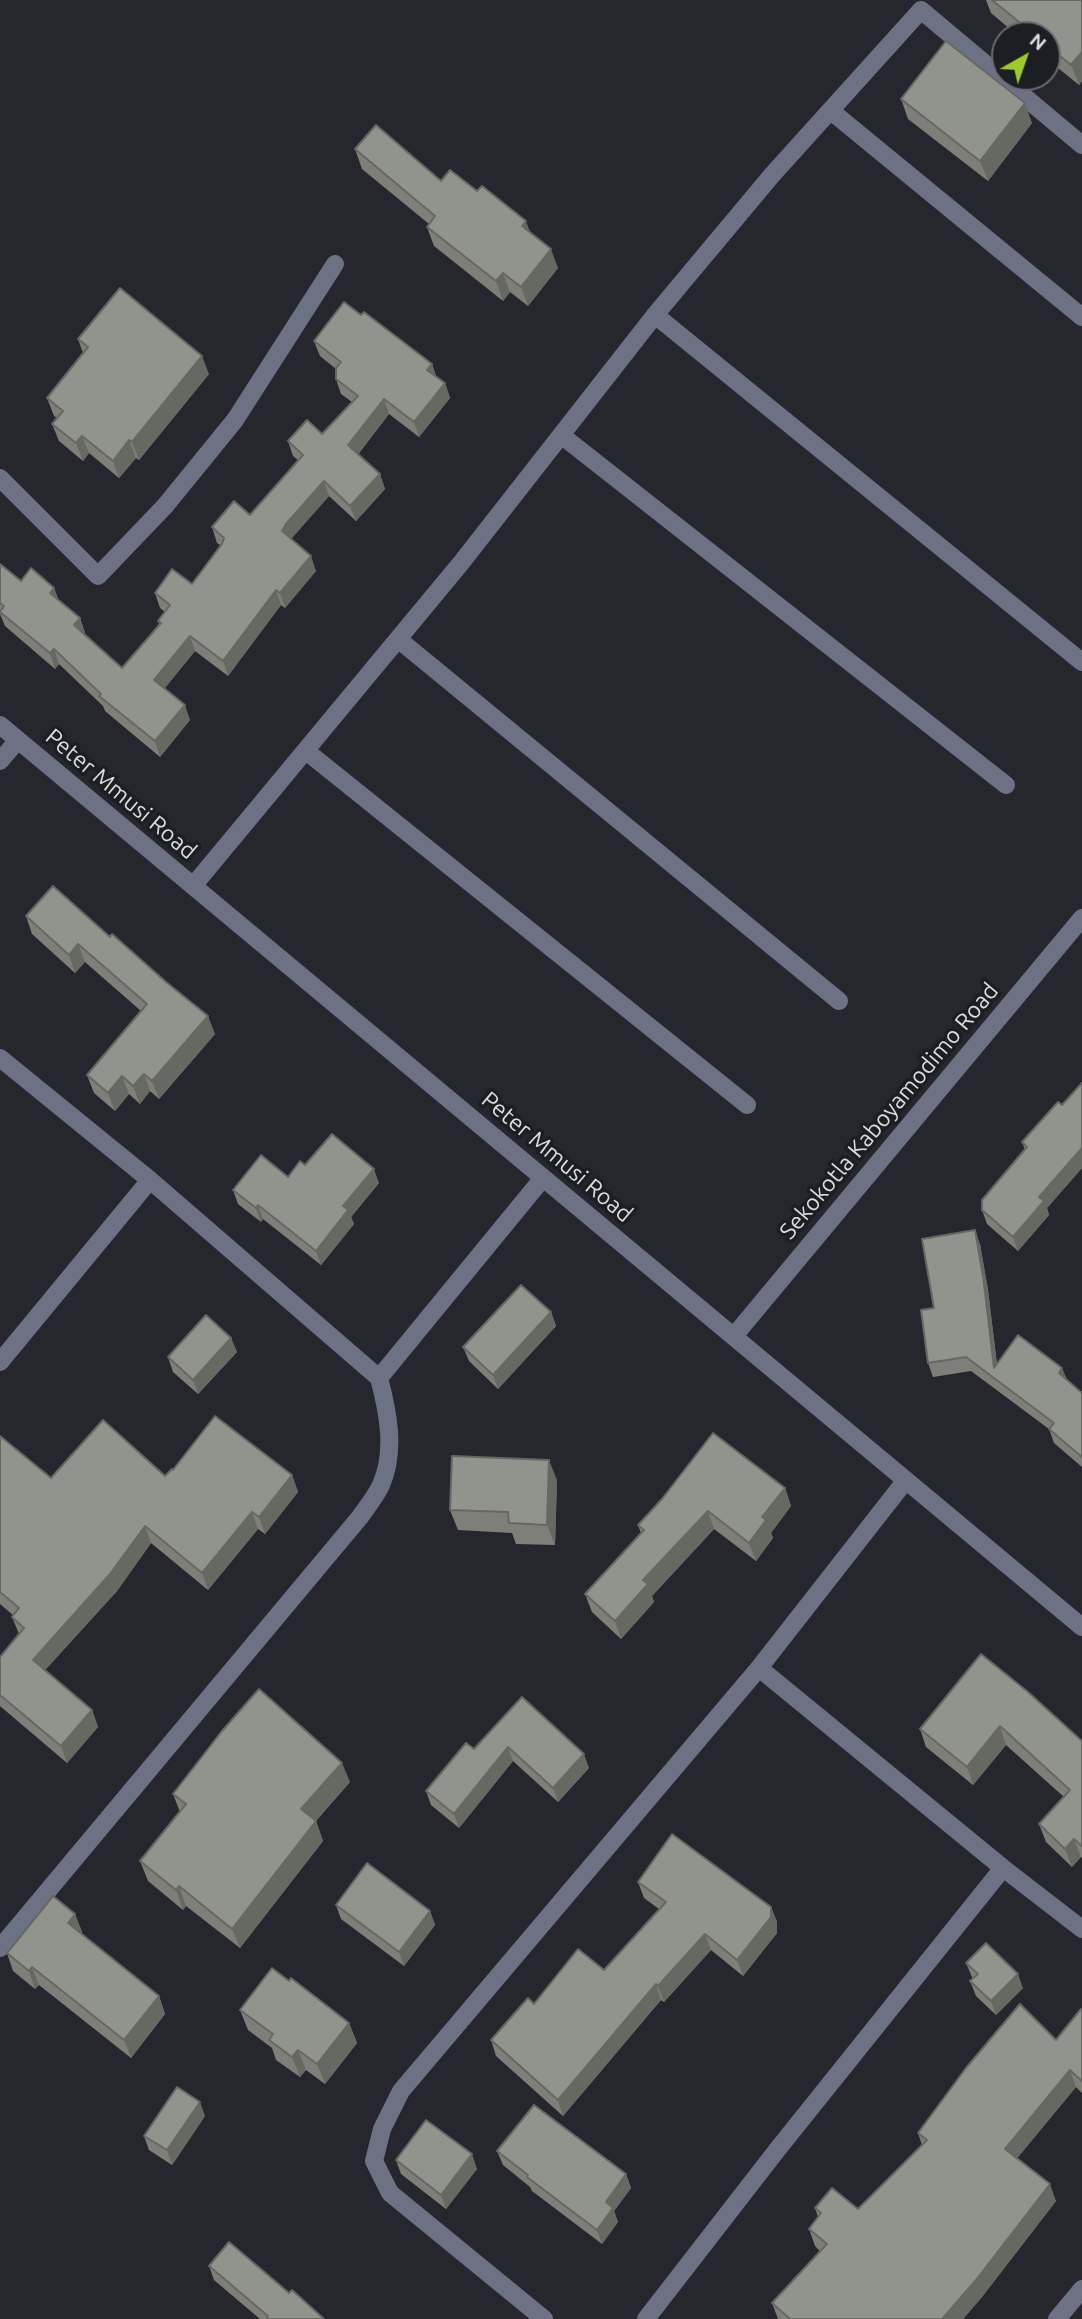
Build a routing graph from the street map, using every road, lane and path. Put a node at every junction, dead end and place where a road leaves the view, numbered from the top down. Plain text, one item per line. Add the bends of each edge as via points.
1 (926, 5) edge
2 (831, 111) junction
3 (1082, 145) edge
4 (335, 264) dead end
5 (655, 315) junction
6 (1082, 317) edge
7 (561, 435) junction
8 (0, 478) edge
9 (398, 639) junction
10 (1082, 662) edge
11 (0, 725) edge
12 (18, 740) junction
13 (306, 751) junction
14 (0, 761) edge
15 (1006, 785) dead end
16 (194, 886) junction
17 (1082, 919) edge
18 (839, 1001) dead end
19 (0, 1058) edge
20 (747, 1105) dead end
21 (543, 1178) junction
22 (150, 1180) junction
23 (734, 1336) junction
24 (0, 1362) edge
25 (379, 1378) junction
26 (906, 1480) junction
27 (1082, 1627) edge
28 (759, 1668) junction
29 (1003, 1868) junction
30 (1082, 1929) edge
31 (0, 1948) edge
32 (1082, 2289) edge
33 (544, 2319) edge
34 (646, 2319) edge
35 (1057, 2319) edge

1 - 2 street
1 - 3 street
2 - 5 street
2 - 6 street
4 - 8 street via 235,420 165,506 98,576
5 - 7 street
5 - 10 street
7 - 9 street
7 - 15 street
9 - 13 street
9 - 18 street
11 - 12 street, Peter Mmusi Road
12 - 14 street
12 - 16 street, Peter Mmusi Road
13 - 16 street
13 - 20 street
16 - 21 street, Peter Mmusi Road
17 - 23 street, Sekokotla Kaboyamodimo Road
19 - 22 street
21 - 23 street, Peter Mmusi Road
21 - 25 street
22 - 24 street
22 - 25 street
23 - 26 street, Peter Mmusi Road
25 - 31 street via 387,1409 387,1466 360,1517
26 - 27 street, Peter Mmusi Road
26 - 28 street
28 - 29 street
28 - 33 street via 401,2091 382,2129 374,2161 390,2193
29 - 30 street
29 - 34 street
32 - 35 street

